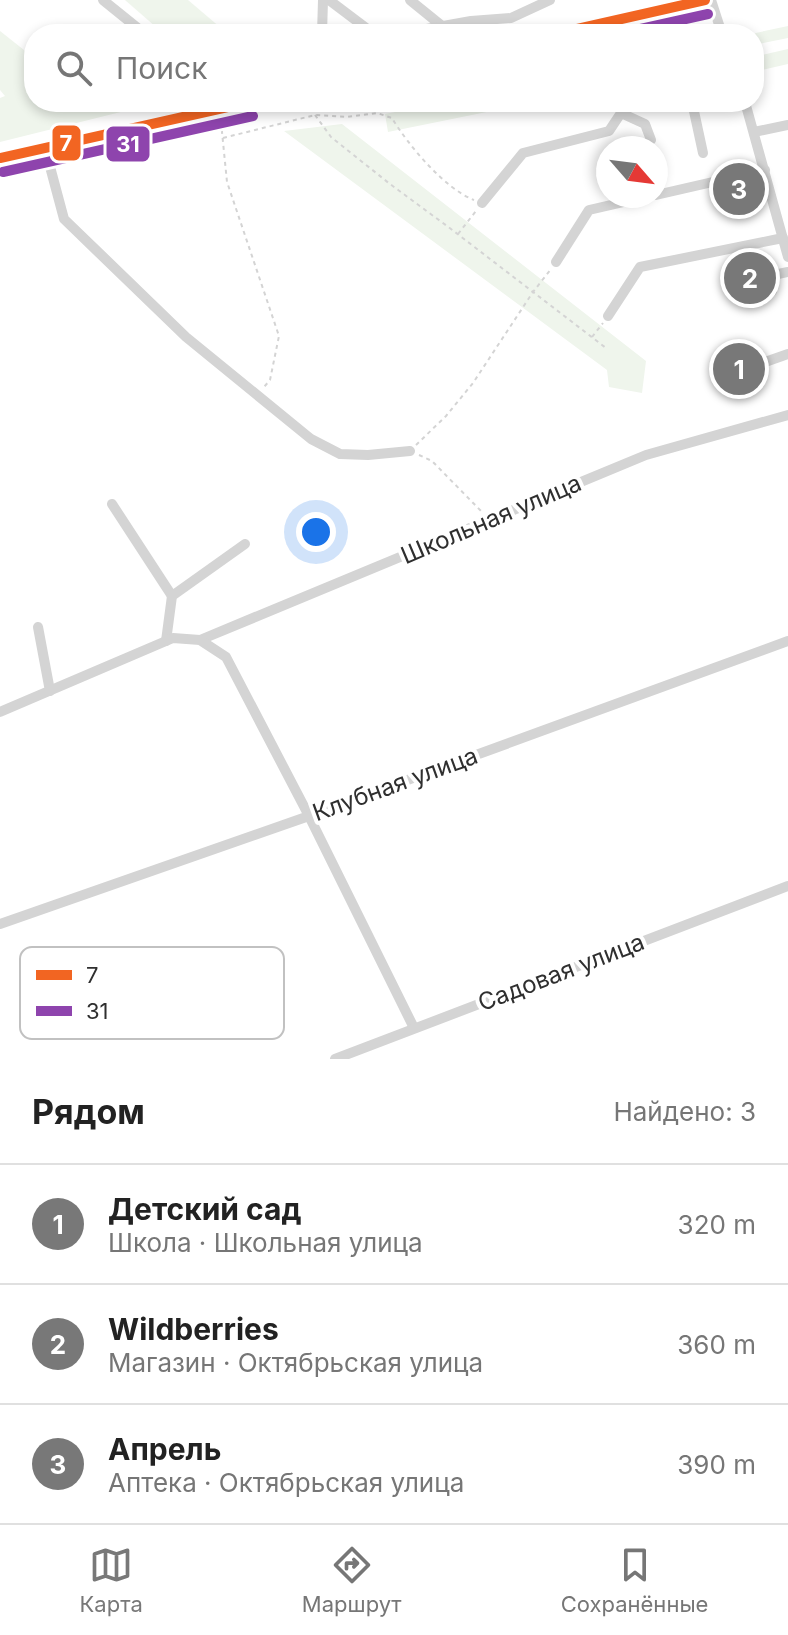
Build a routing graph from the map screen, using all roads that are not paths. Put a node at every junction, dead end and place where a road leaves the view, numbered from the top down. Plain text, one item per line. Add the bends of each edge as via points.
1 (103, 0) edge
2 (323, 0) edge
3 (329, 0) edge
4 (410, 0) edge
5 (550, 0) edge
6 (708, 0) edge
7 (677, 3) edge
8 (133, 24) edge
9 (322, 24) edge
10 (361, 24) edge
11 (440, 24) edge
12 (459, 24) edge
13 (617, 24) edge
14 (718, 24) edge
15 (193, 112) edge
16 (618, 112) edge
17 (626, 112) edge
18 (694, 112) edge
19 (748, 112) edge
20 (788, 125) edge
21 (754, 132) junction
22 (650, 136) edge
23 (45, 148) junction
24 (703, 153) dead end
25 (0, 158) edge
26 (765, 170) junction
27 (668, 192) edge
28 (482, 203) road end
29 (598, 208) edge
30 (783, 238) junction
31 (788, 257) edge
32 (556, 262) road end
33 (788, 272) edge
34 (772, 291) dead end
35 (608, 316) road end
36 (788, 354) edge
37 (768, 361) dead end
38 (788, 415) edge
39 (410, 451) road end
40 (112, 504) dead end
41 (245, 544) dead end
42 (172, 596) junction
43 (38, 627) dead end
44 (200, 640) junction
45 (166, 641) junction
46 (788, 641) edge
47 (50, 691) junction
48 (0, 712) edge
49 (309, 816) junction
50 (788, 886) edge
51 (0, 924) edge
52 (414, 1028) junction
53 (335, 1059) edge

1 - 8 street
2 - 9 street
3 - 10 street
4 - 11 street
5 - 12 street via 511,18
6 - 7 main road
6 - 14 street
7 - 13 main road
15 - 23 main road
16 - 28 street via 609,131 523,153
17 - 22 street via 645,124
18 - 24 street
19 - 21 street
20 - 21 street
21 - 26 street
23 - 25 main road
23 - 39 street via 64,219 186,337 311,439 340,454
26 - 27 street
26 - 30 street
29 - 32 street via 589,210
30 - 31 street
30 - 35 street via 640,267
33 - 34 street via 769,276
36 - 37 street
38 - 44 street, Школьная улица via 646,455
40 - 42 street
41 - 42 street
42 - 45 street
43 - 47 street
44 - 45 street, Школьная улица
44 - 49 street via 226,657
45 - 47 street, Школьная улица
46 - 49 street, Клубная улица
47 - 48 street, Школьная улица
49 - 51 street, Клубная улица
49 - 52 street
50 - 52 street, Садовая улица
52 - 53 street, Садовая улица

